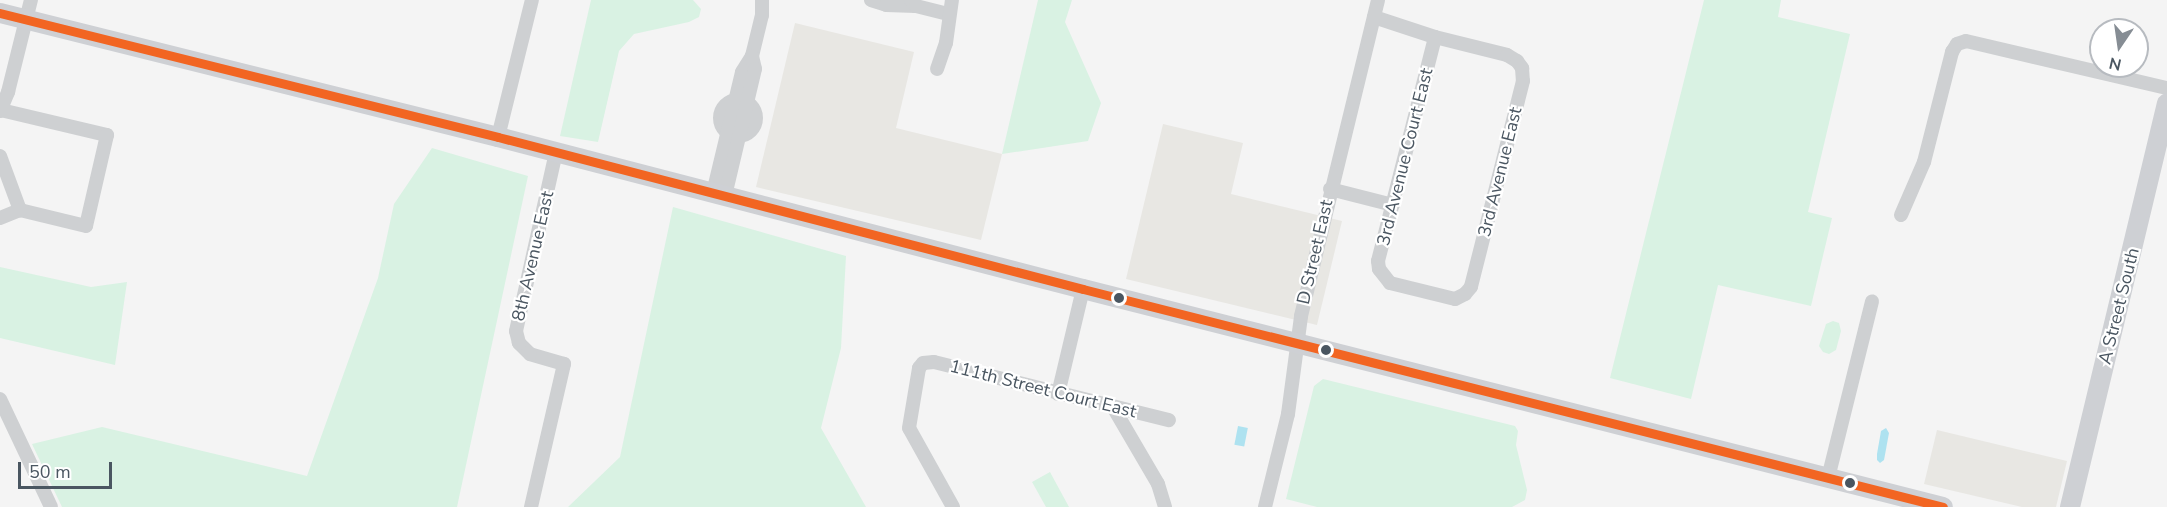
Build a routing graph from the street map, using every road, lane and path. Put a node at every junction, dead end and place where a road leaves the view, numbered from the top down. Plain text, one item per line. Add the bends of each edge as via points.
1 (31, 0) edge
2 (532, 0) edge
3 (762, 0) edge
4 (871, 0) edge
5 (952, 0) edge
6 (1378, 0) edge
7 (913, 3) edge
8 (0, 12) edge
9 (949, 14) junction
10 (1374, 17) junction
11 (25, 19) junction
12 (1435, 37) junction
13 (937, 69) dead end
14 (2167, 88) edge
15 (741, 101) junction
16 (2167, 104) edge
17 (0, 111) edge
18 (734, 134) junction
19 (498, 137) junction
20 (556, 152) junction
21 (0, 156) edge
22 (1330, 189) junction
23 (719, 194) junction
24 (1393, 205) junction
25 (20, 210) junction
26 (1902, 215) dead end
27 (0, 218) edge
28 (1382, 276) joint
29 (1083, 289) junction
30 (1872, 301) dead end
31 (1298, 343) junction
32 (1058, 394) junction
33 (0, 399) edge
34 (1113, 407) junction
35 (1169, 420) dead end
36 (1828, 478) junction
37 (51, 507) edge
38 (531, 507) edge
39 (953, 507) edge
40 (1165, 507) edge
41 (1265, 507) edge
42 (1943, 507) edge
43 (2070, 507) edge

1 - 11 street
2 - 19 street
3 - 15 street via 752,56 755,69
4 - 7 street via 886,5
5 - 9 street
6 - 10 street, D Street East
7 - 9 street
8 - 11 main road
9 - 13 street via 946,44
10 - 12 street
10 - 22 street, D Street East
11 - 17 street
11 - 19 main road
12 - 24 street, 3rd Avenue Court East
12 - 28 street, 3rd Avenue East via 1507,55 1521,68 1523,81 1471,287 1466,294 1444,298 1390,283
14 - 26 street via 1966,41 1954,47 1924,162
15 - 18 street via 726,104 720,113 721,124
15 - 18 street via 754,111 755,122 749,131
16 - 43 main road, A Street South
17 - 25 street via 107,135 86,226
18 - 23 street
19 - 20 main road
20 - 23 main road
20 - 38 street, 8th Avenue East via 516,331 519,343 530,354 564,364
21 - 25 street
22 - 24 street
22 - 31 street, D Street East
23 - 29 main road
24 - 28 street, 3rd Avenue Court East via 1378,261
25 - 27 street
29 - 31 main road
29 - 32 street
30 - 36 street
31 - 36 main road
31 - 41 street, D Street East via 1288,414
32 - 34 street, 111th Street Court East
32 - 39 street, 111th Street Court East via 934,362 922,363 910,435
33 - 37 street
34 - 35 street, 111th Street Court East
34 - 40 street via 1158,484
36 - 42 main road

